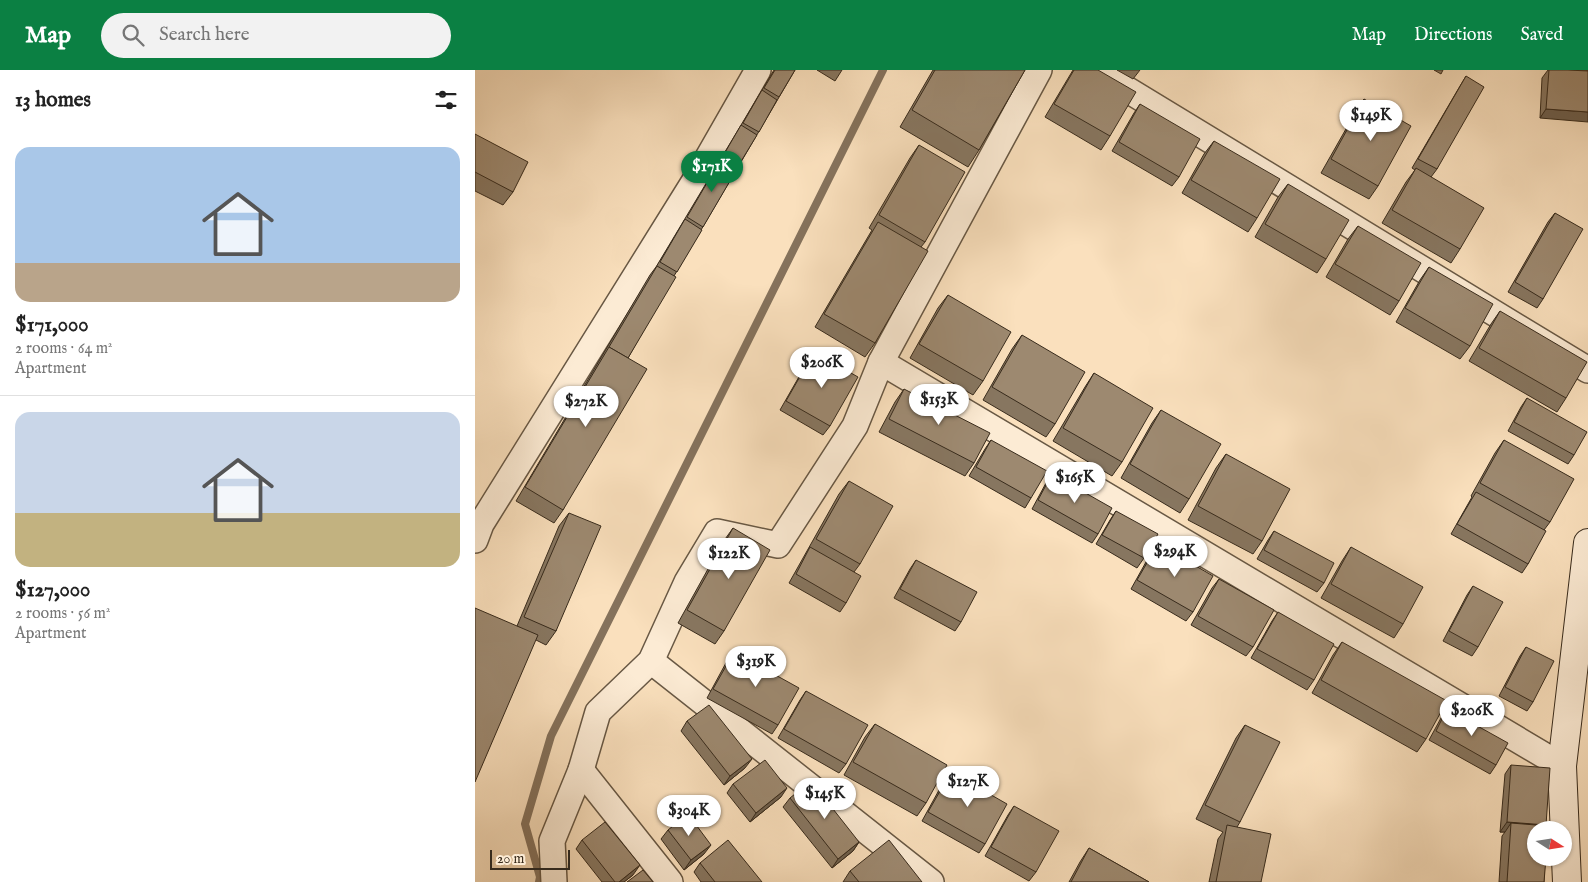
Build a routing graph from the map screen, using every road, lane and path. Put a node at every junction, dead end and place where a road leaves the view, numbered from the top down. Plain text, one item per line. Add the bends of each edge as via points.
1 (758, 70) edge
2 (1039, 70) edge
3 (1095, 70) edge
4 (881, 362) junction
5 (1588, 370) edge
6 (475, 540) edge
7 (1588, 543) edge
8 (651, 661) junction
9 (1562, 766) junction
10 (581, 770) junction
11 (554, 882) edge
12 (670, 882) edge
13 (931, 882) edge
14 (1567, 882) edge

1 - 6 street via 694,182 481,524
2 - 4 street
3 - 5 street
4 - 8 street via 855,426 778,545 717,532 687,582
4 - 9 street
7 - 9 street
8 - 10 street via 598,712
8 - 13 street
9 - 14 street
10 - 11 street via 552,840
10 - 12 street

